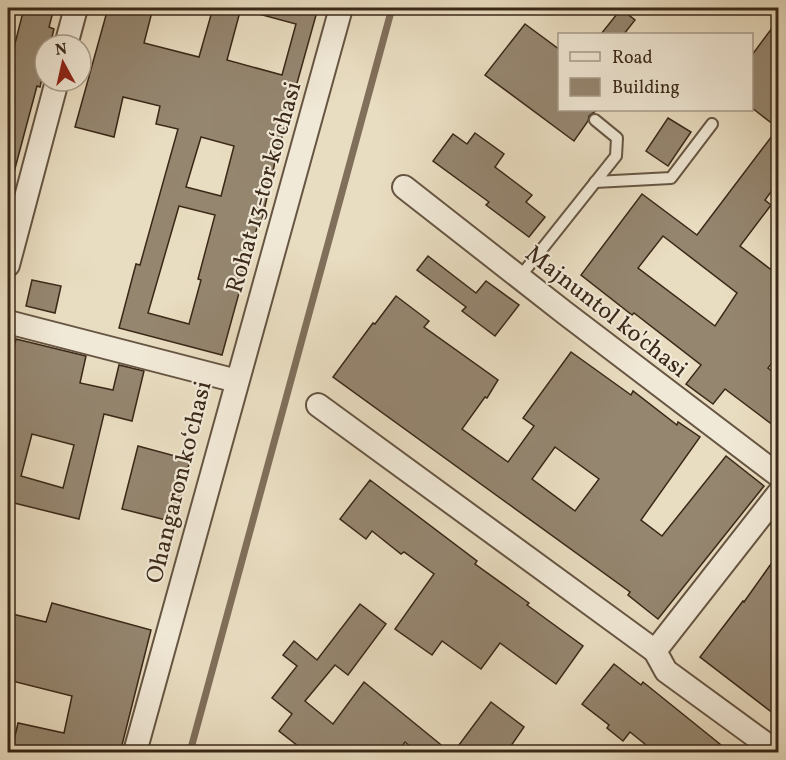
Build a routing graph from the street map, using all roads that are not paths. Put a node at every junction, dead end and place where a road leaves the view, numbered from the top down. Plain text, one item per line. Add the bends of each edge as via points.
1 (76, 8) edge
2 (341, 8) edge
3 (69, 33) edge
4 (54, 93) edge
5 (595, 120) dead end
6 (712, 124) dead end
7 (596, 182) junction
8 (404, 187) dead end
9 (8, 265) edge
10 (519, 278) junction
11 (8, 322) edge
12 (237, 381) junction
13 (318, 405) dead end
14 (778, 475) edge
15 (778, 494) edge
16 (655, 651) junction
17 (135, 753) edge
18 (777, 753) edge

1 - 3 street
2 - 12 street, Rohat 13-tor ko‘chasi
4 - 9 street
5 - 7 lane via 617,138 616,156
6 - 7 lane via 671,178
7 - 10 lane
8 - 10 street, Majnuntol ko'chasi
10 - 14 street, Majnuntol ko'chasi
11 - 12 street, Ohangaron koʻchasi
12 - 17 street, Ohangaron koʻchasi
13 - 16 street
15 - 16 street
16 - 18 street via 666,671

